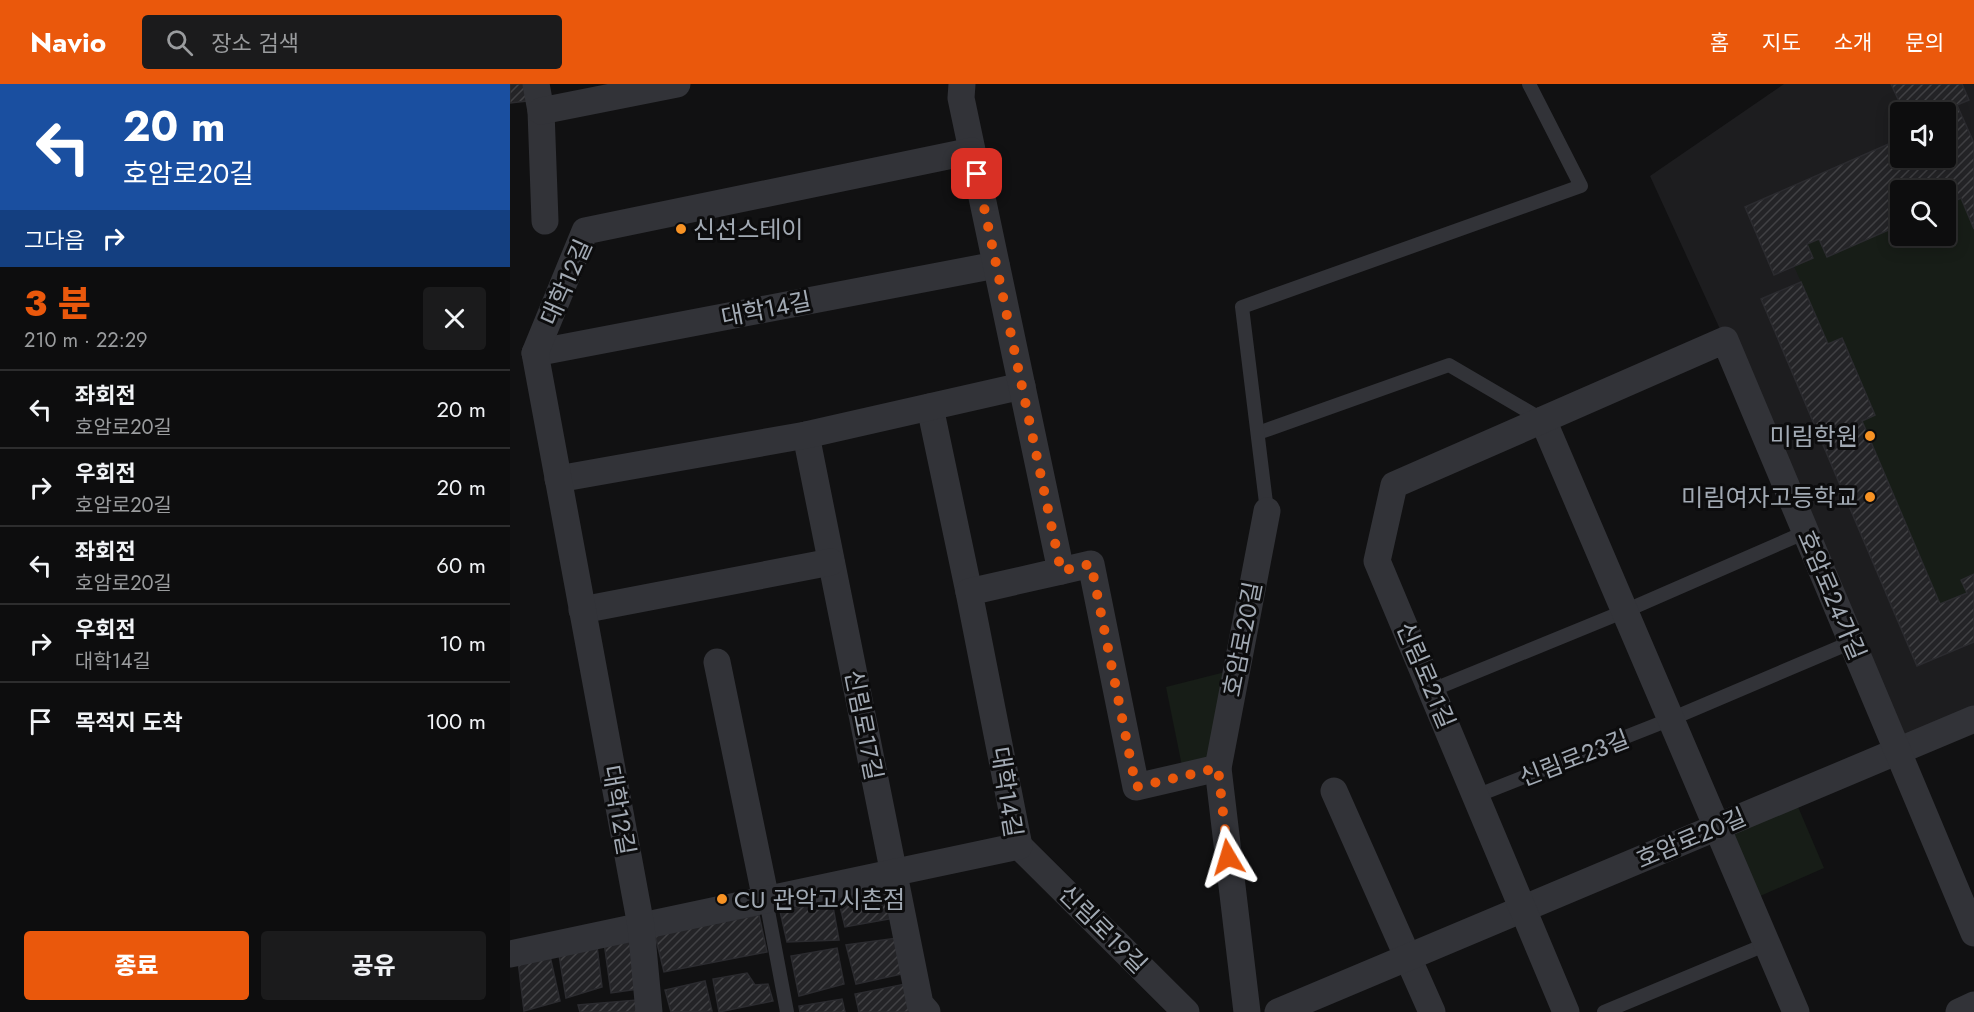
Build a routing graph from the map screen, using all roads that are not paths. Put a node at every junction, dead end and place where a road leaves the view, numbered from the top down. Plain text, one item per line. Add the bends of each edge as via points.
1 (536, 84) edge
2 (677, 84) edge
3 (962, 84) edge
4 (1529, 84) edge
5 (541, 111) junction
6 (972, 151) junction
7 (546, 221) dead end
8 (996, 264) junction
9 (535, 353) junction
10 (1022, 386) junction
11 (930, 407) junction
12 (1543, 420) junction
13 (1257, 433) junction
14 (806, 435) junction
15 (558, 479) junction
16 (1267, 511) joint
17 (1806, 532) junction
18 (831, 562) junction
19 (1061, 571) junction
20 (969, 592) junction
21 (582, 610) junction
22 (1625, 611) junction
23 (1852, 642) junction
24 (717, 662) dead end
25 (1432, 690) junction
26 (1671, 719) junction
27 (1974, 719) edge
28 (1898, 751) junction
29 (1218, 768) junction
30 (1334, 791) dead end
31 (1476, 796) junction
32 (1718, 827) junction
33 (1019, 846) junction
34 (894, 873) junction
35 (766, 900) junction
36 (1523, 909) junction
37 (641, 926) junction
38 (1974, 933) edge
39 (1767, 944) junction
40 (510, 954) edge
41 (1409, 957) junction
42 (1974, 1005) edge
43 (1173, 1009) edge
44 (649, 1012) edge
45 (787, 1012) edge
46 (927, 1012) edge
47 (1246, 1012) edge
48 (1278, 1012) edge
49 (1432, 1012) edge
50 (1566, 1012) edge
51 (1604, 1012) edge
52 (1796, 1012) edge
53 (1959, 1012) edge

1 - 5 street
2 - 5 street
3 - 6 street via 961,98
4 - 13 lane via 1581,186 1242,307
5 - 7 street
6 - 8 street
6 - 9 street, 대학12길 via 585,231
8 - 9 street, 대학14길
8 - 10 street
9 - 15 street, 대학12길
10 - 11 street
10 - 19 street
11 - 14 street
11 - 20 street, 대학14길
12 - 13 lane via 1449,365
12 - 17 street, 호암로24가길 via 1725,340
12 - 22 street
12 - 25 street, 신림로21길 via 1394,485 1377,561
13 - 16 lane
14 - 15 street
14 - 18 street, 신림로17길
15 - 21 street, 대학12길
16 - 29 street, 호암로20길
17 - 22 lane
17 - 23 street, 호암로24가길
18 - 21 street
18 - 34 street, 신림로17길
19 - 20 street
19 - 29 street via 1091,564 1136,787
20 - 33 street, 대학14길
21 - 37 street, 대학12길
22 - 25 lane
22 - 26 street
23 - 26 lane, 신림로23길
23 - 28 street, 호암로24가길
24 - 35 street
25 - 31 street, 신림로21길
26 - 31 lane, 신림로23길
26 - 32 street
27 - 28 street, 호암로20길
28 - 32 street, 호암로20길
28 - 38 street, 호암로24가길
29 - 47 street, 호암로20길
30 - 41 street
31 - 36 street, 신림로21길
32 - 36 street, 호암로20길
32 - 39 street
33 - 34 street, 대학14길
33 - 43 street, 신림로19길
34 - 35 street, 대학14길
34 - 46 street, 신림로17길 via 920,1004
35 - 37 street, 대학14길
35 - 45 lane
36 - 41 street, 호암로20길
36 - 50 street, 신림로21길
37 - 40 street, 대학14길
37 - 44 street, 대학12길
39 - 51 lane
39 - 52 street
41 - 48 street, 호암로20길
41 - 49 street
42 - 53 street

